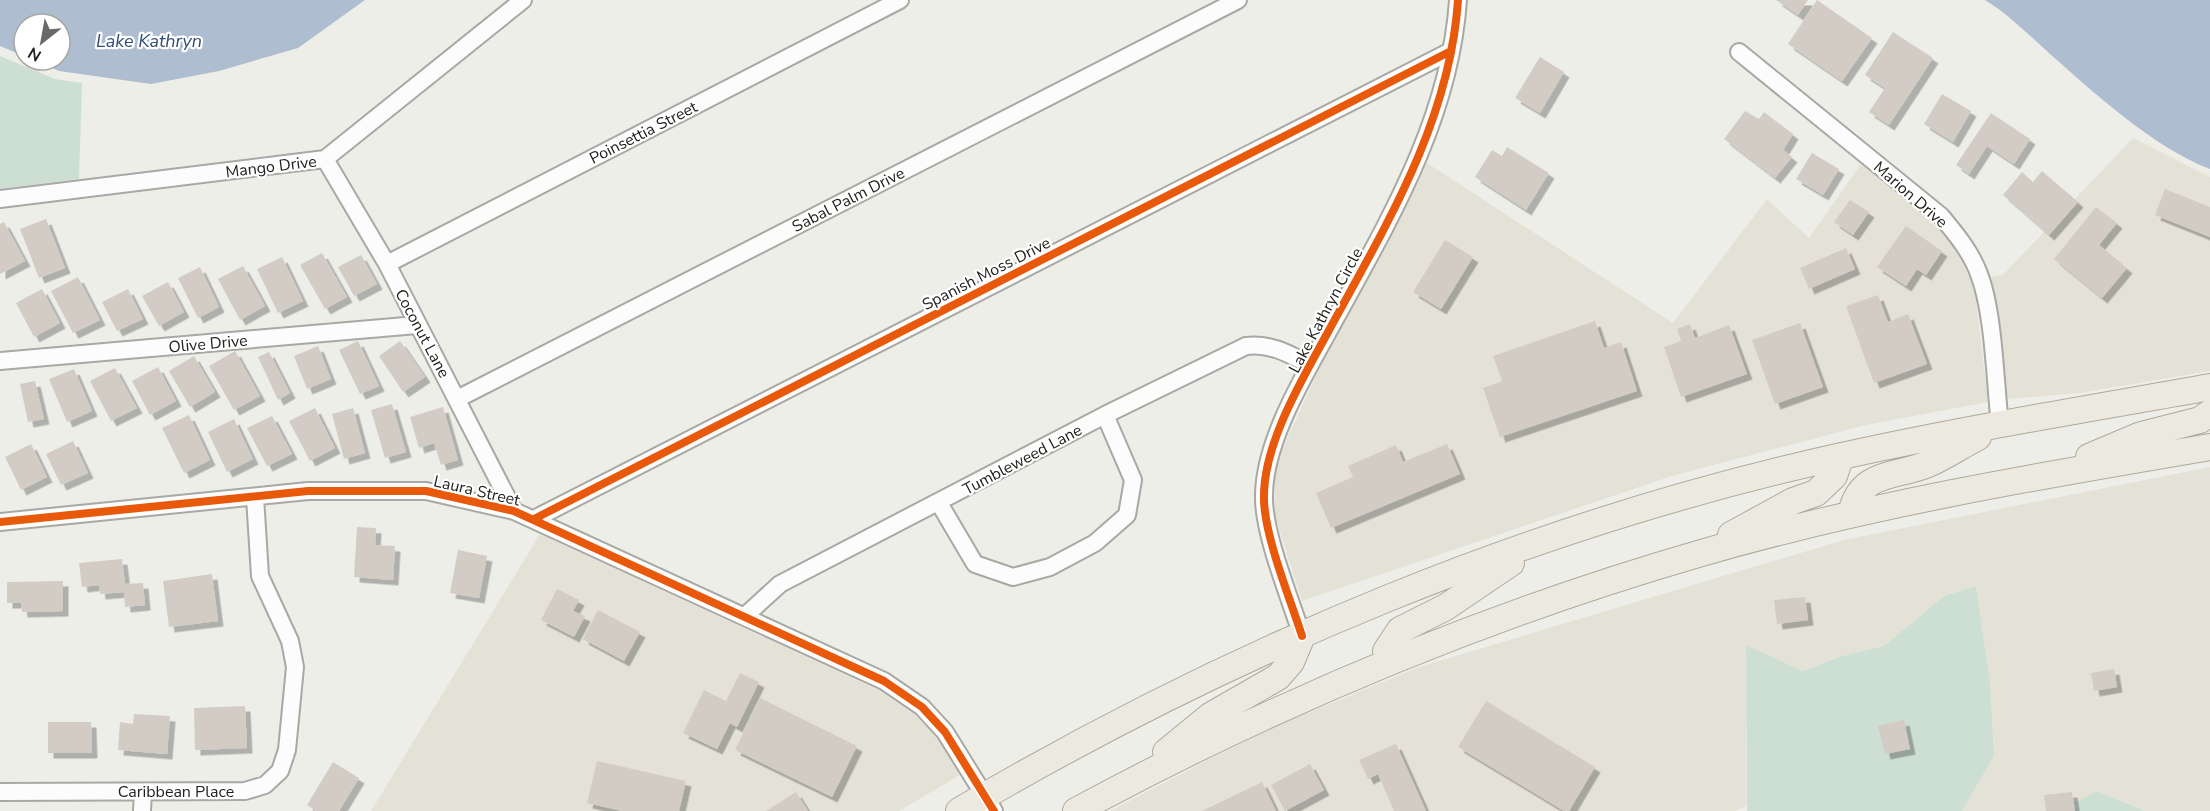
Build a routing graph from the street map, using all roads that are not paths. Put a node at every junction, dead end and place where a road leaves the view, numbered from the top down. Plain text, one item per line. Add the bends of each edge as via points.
1 (523, 0) edge
2 (900, 0) edge
3 (1238, 0) edge
4 (1458, 0) edge
5 (1451, 51) junction
6 (1739, 52) dead end
7 (325, 159) junction
8 (0, 199) edge
9 (387, 264) junction
10 (417, 325) junction
11 (0, 361) edge
12 (1310, 365) junction
13 (2210, 387) edge
14 (457, 399) junction
15 (2210, 413) edge
16 (1105, 415) junction
17 (2000, 425) junction
18 (2210, 447) edge
19 (1841, 456) junction
20 (2047, 474) junction
21 (255, 497) junction
22 (939, 502) junction
23 (513, 511) junction
24 (1851, 514) junction
25 (534, 519) junction
26 (0, 522) edge
27 (1543, 541) junction
28 (1700, 553) junction
29 (745, 616) junction
30 (1302, 636) junction
31 (1388, 661) junction
32 (1131, 781) junction
33 (0, 792) edge
34 (143, 792) junction
35 (990, 803) edge
36 (142, 811) edge
37 (959, 811) edge
38 (1076, 811) edge

1 - 7 street, Mango Drive
2 - 9 street, Poinsettia Street
3 - 14 street, Sabal Palm Drive
4 - 5 street, Lake Kathryn Circle
5 - 12 street, Lake Kathryn Circle via 1433,119 1405,189
5 - 25 street, Spanish Moss Drive
6 - 17 street, Marion Drive via 1941,216 1964,244 1986,297
7 - 8 street, Mango Drive
7 - 9 street, Coconut Lane
9 - 10 street, Coconut Lane
10 - 11 street, Olive Drive
10 - 14 street, Coconut Lane
12 - 16 street, Tumbleweed Lane via 1274,347 1246,346
12 - 30 street, Lake Kathryn Circle via 1271,453 1264,497 1265,519
13 - 17 main road
14 - 23 street, Coconut Lane
15 - 20 main road via 2200,420 2141,435
16 - 22 street, Tumbleweed Lane
16 - 22 street via 1133,480 1127,515 1095,543 1050,567 1013,577 975,564
17 - 19 main road
17 - 24 main road via 1928,464 1867,484 1854,499
18 - 20 main road
19 - 27 main road via 1639,510
19 - 28 main road via 1834,476 1816,493 1793,501
20 - 24 main road
21 - 23 street, Laura Street via 308,491 426,491
21 - 26 street, Laura Street
21 - 34 street, Caribbean Place via 260,576 290,641 295,667 287,750 279,771 265,785 245,791
22 - 29 street, Tumbleweed Lane via 780,584
23 - 25 street, Laura Street
24 - 28 main road
25 - 29 street, Laura Street
27 - 30 main road
27 - 31 main road via 1446,607 1400,630 1386,651
28 - 31 main road via 1595,586
29 - 35 street, Laura Street via 884,681 922,707 945,732
30 - 32 main road via 1291,662 1278,677 1210,716
30 - 35 main road via 1171,696
31 - 32 main road via 1265,715
32 - 38 main road
33 - 34 street, Caribbean Place
34 - 36 street
35 - 37 main road

